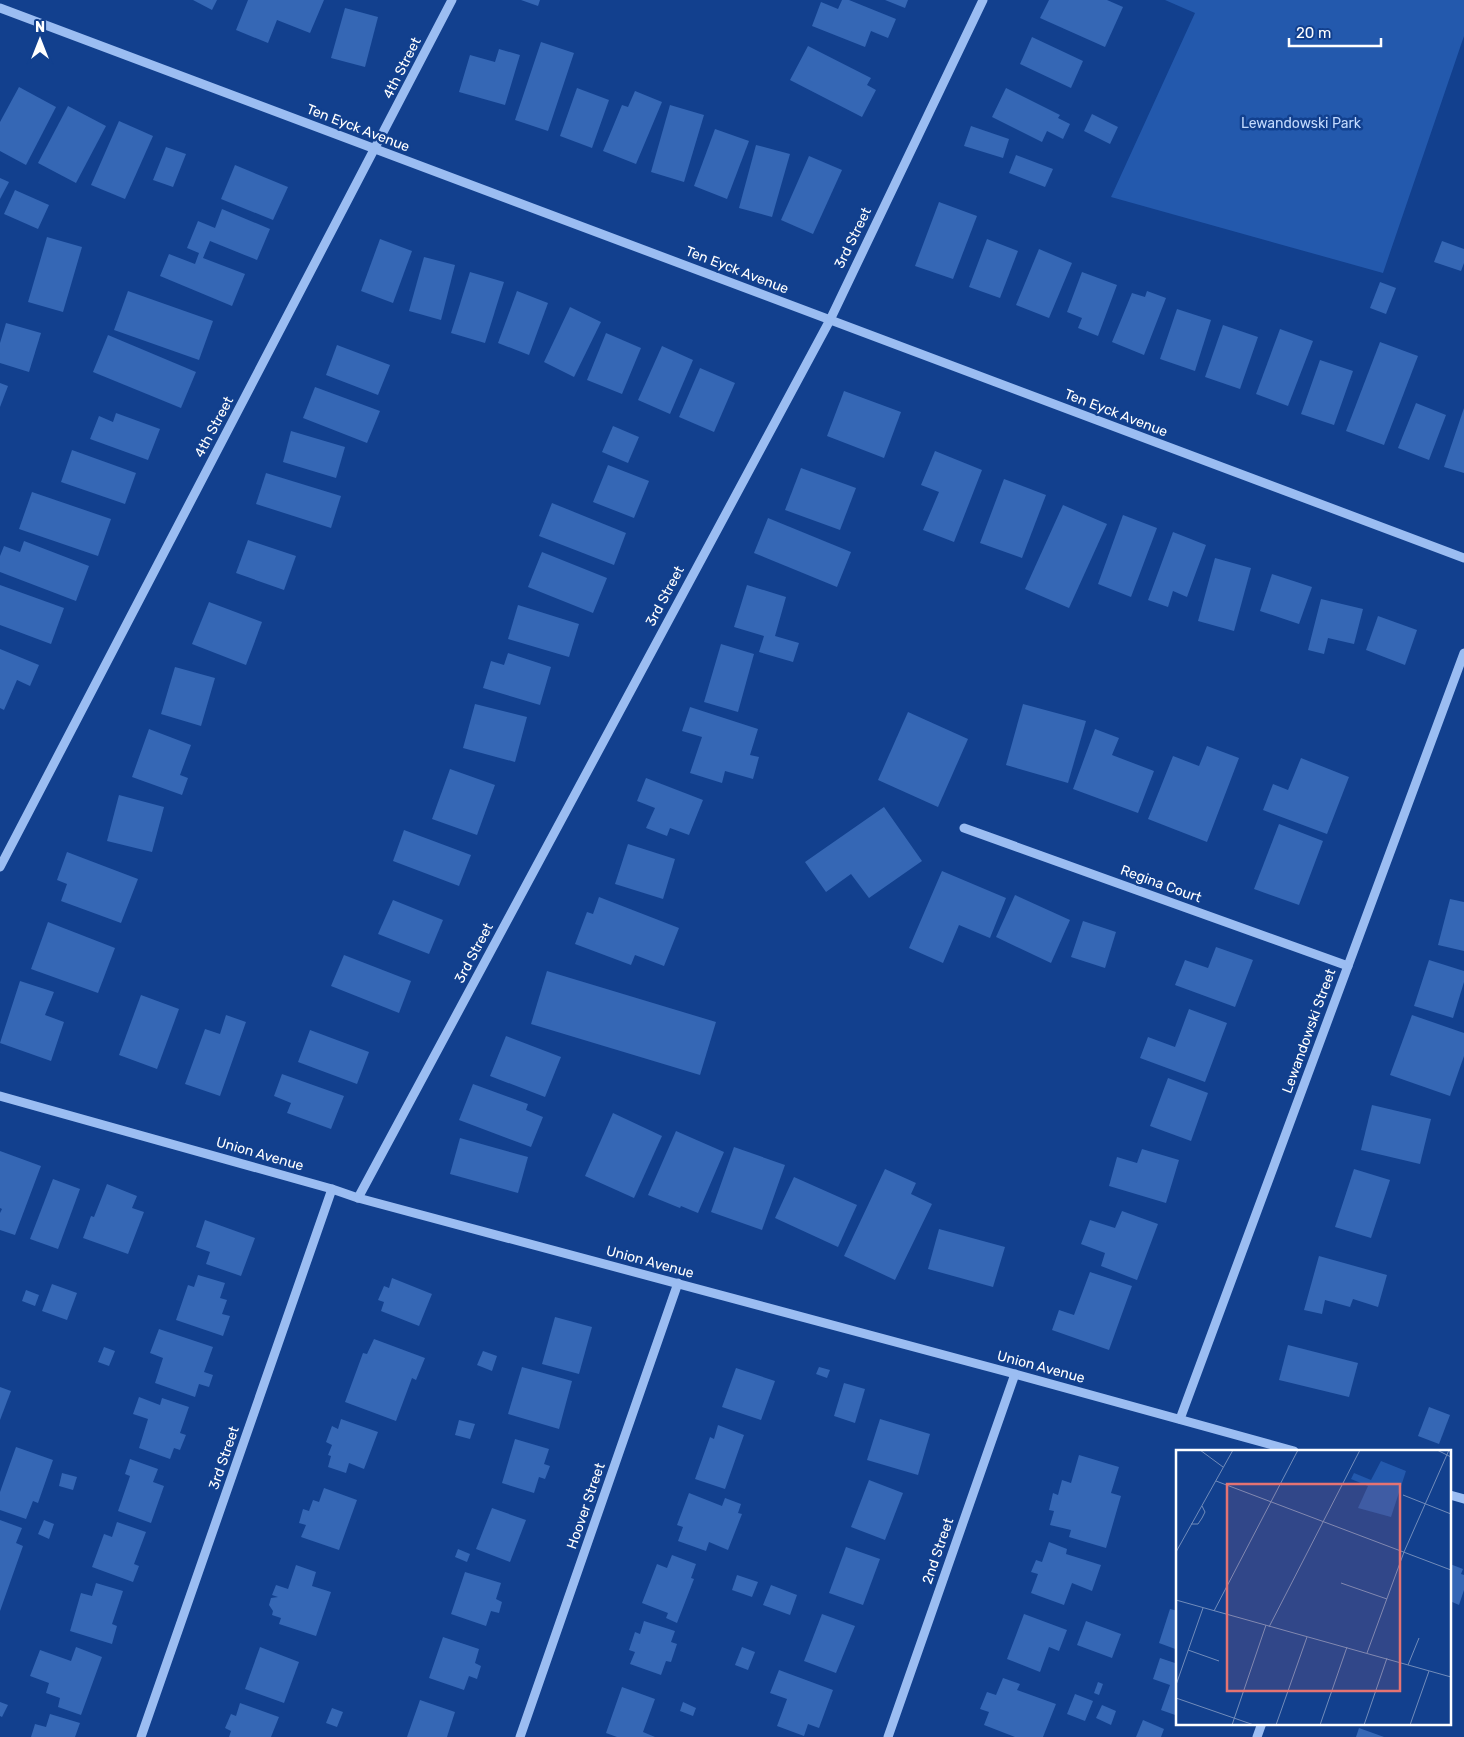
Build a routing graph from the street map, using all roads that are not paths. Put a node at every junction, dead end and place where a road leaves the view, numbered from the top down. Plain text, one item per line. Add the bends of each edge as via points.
1 (452, 0) edge
2 (983, 0) edge
3 (0, 8) edge
4 (375, 149) junction
5 (830, 320) junction
6 (1464, 558) edge
7 (1464, 653) edge
8 (964, 828) dead end
9 (0, 867) edge
10 (1348, 966) junction
11 (0, 1096) edge
12 (332, 1189) junction
13 (358, 1198) junction
14 (678, 1283) junction
15 (1015, 1374) junction
16 (1180, 1419) junction
17 (1290, 1450) edge
18 (1262, 1724) edge
19 (142, 1737) edge
20 (520, 1737) edge
21 (888, 1737) edge
22 (1258, 1737) edge

1 - 4 street, 4th Street
2 - 5 street, 3rd Street
3 - 4 street, Ten Eyck Avenue
4 - 5 street, Ten Eyck Avenue
4 - 9 street, 4th Street
5 - 6 street, Ten Eyck Avenue
5 - 13 street, 3rd Street
7 - 10 street, Lewandowski Street
8 - 10 street, Regina Court
10 - 16 street, Lewandowski Street
11 - 12 street, Union Avenue
12 - 13 street, Union Avenue
12 - 19 street, 3rd Street
13 - 14 street, Union Avenue
14 - 15 street, Union Avenue
14 - 20 street, Hoover Street
15 - 16 street, Union Avenue
15 - 21 street, 2nd Street
16 - 17 street, Union Avenue
18 - 22 street

